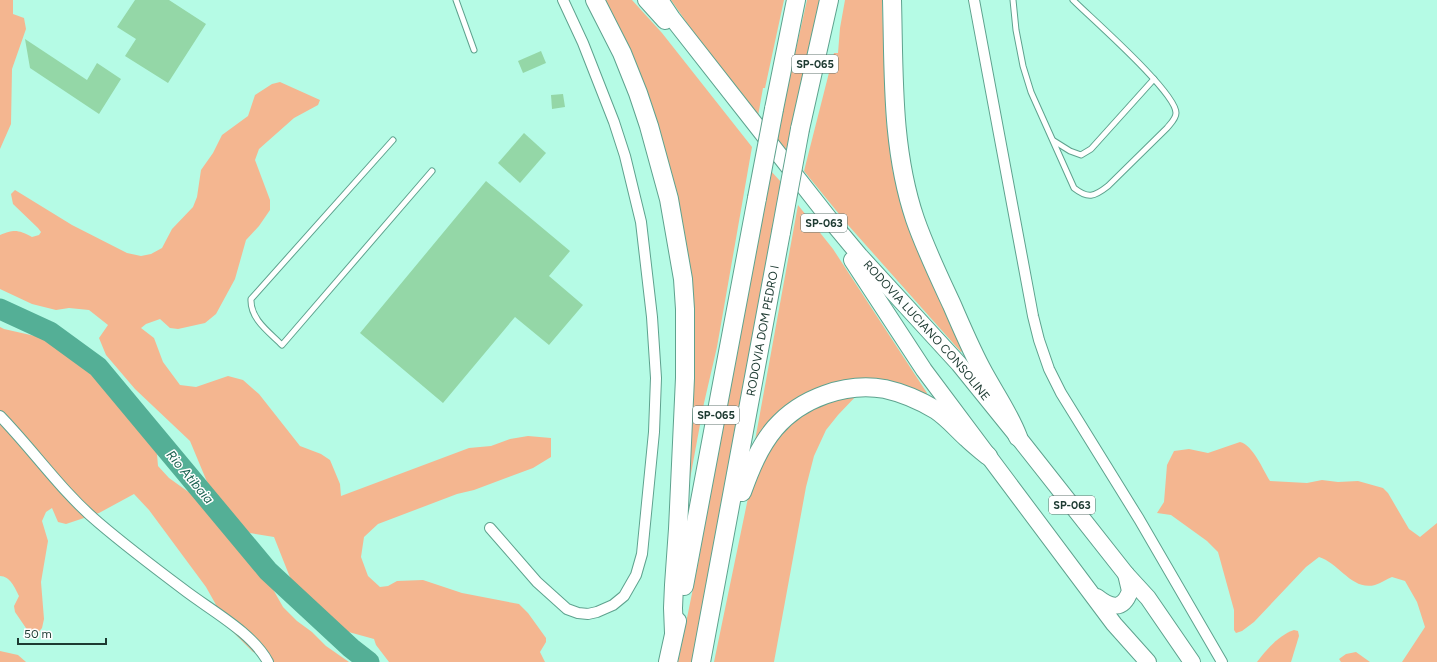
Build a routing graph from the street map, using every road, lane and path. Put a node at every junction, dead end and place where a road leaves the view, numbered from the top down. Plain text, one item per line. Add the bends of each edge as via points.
1 (456, 0) edge
2 (563, 0) edge
3 (595, 0) edge
4 (646, 0) edge
5 (660, 0) edge
6 (796, 0) edge
7 (829, 0) edge
8 (892, 0) edge
9 (974, 0) edge
10 (1013, 0) edge
11 (1073, 0) edge
12 (474, 50) dead end
13 (1154, 79) junction
14 (393, 140) dead end
15 (1053, 140) junction
16 (432, 170) dead end
17 (0, 416) edge
18 (1018, 437) junction
19 (988, 456) junction
20 (730, 512) junction
21 (490, 528) dead end
22 (1126, 574) junction
23 (1092, 594) junction
24 (674, 633) junction
25 (268, 662) edge
26 (668, 662) edge
27 (701, 662) edge
28 (1148, 662) edge
29 (1192, 662) edge
30 (1222, 662) edge

1 - 12 lane
2 - 21 street via 584,43 614,122 641,222 656,378 654,432 642,554 636,575 624,596 613,605 597,612 578,613 567,609 537,582
3 - 24 highway via 622,53 649,126 669,199 683,278 686,316 685,378 674,584
4 - 19 highway, RODOVIA LUCIANO CONSOLINE / SP-063 via 675,33 850,256 924,370
5 - 18 highway, RODOVIA LUCIANO CONSOLINE / SP-063 via 840,232 954,359
6 - 24 highway, SP-065, bridge
7 - 20 highway, RODOVIA DOM PEDRO I / SP-065, bridge via 800,129
8 - 18 highway via 896,126 905,185 932,262 981,368
9 - 30 street via 1033,316 1049,369
10 - 15 lane via 1023,66 1031,92
11 - 13 lane
13 - 15 lane via 1091,149 1081,155
13 - 15 lane via 1174,106 1174,119 1101,192 1088,196 1074,188
14 - 16 lane via 252,299 255,317 282,345
17 - 25 street via 62,488 98,523 243,633 257,646
18 - 22 highway, RODOVIA LUCIANO CONSOLINE / SP-063
19 - 20 highway via 936,410 908,396 885,389 856,388 821,396 793,412 776,427 757,455 742,493
19 - 23 highway, RODOVIA LUCIANO CONSOLINE / SP-063
20 - 27 highway, RODOVIA DOM PEDRO I / SP-065
22 - 23 highway via 1130,591 1125,602 1119,606 1110,606
22 - 29 highway, RODOVIA LUCIANO CONSOLINE / SP-063 via 1148,598
23 - 28 highway, RODOVIA LUCIANO CONSOLINE / SP-063 via 1114,624
24 - 26 highway, SP-065

